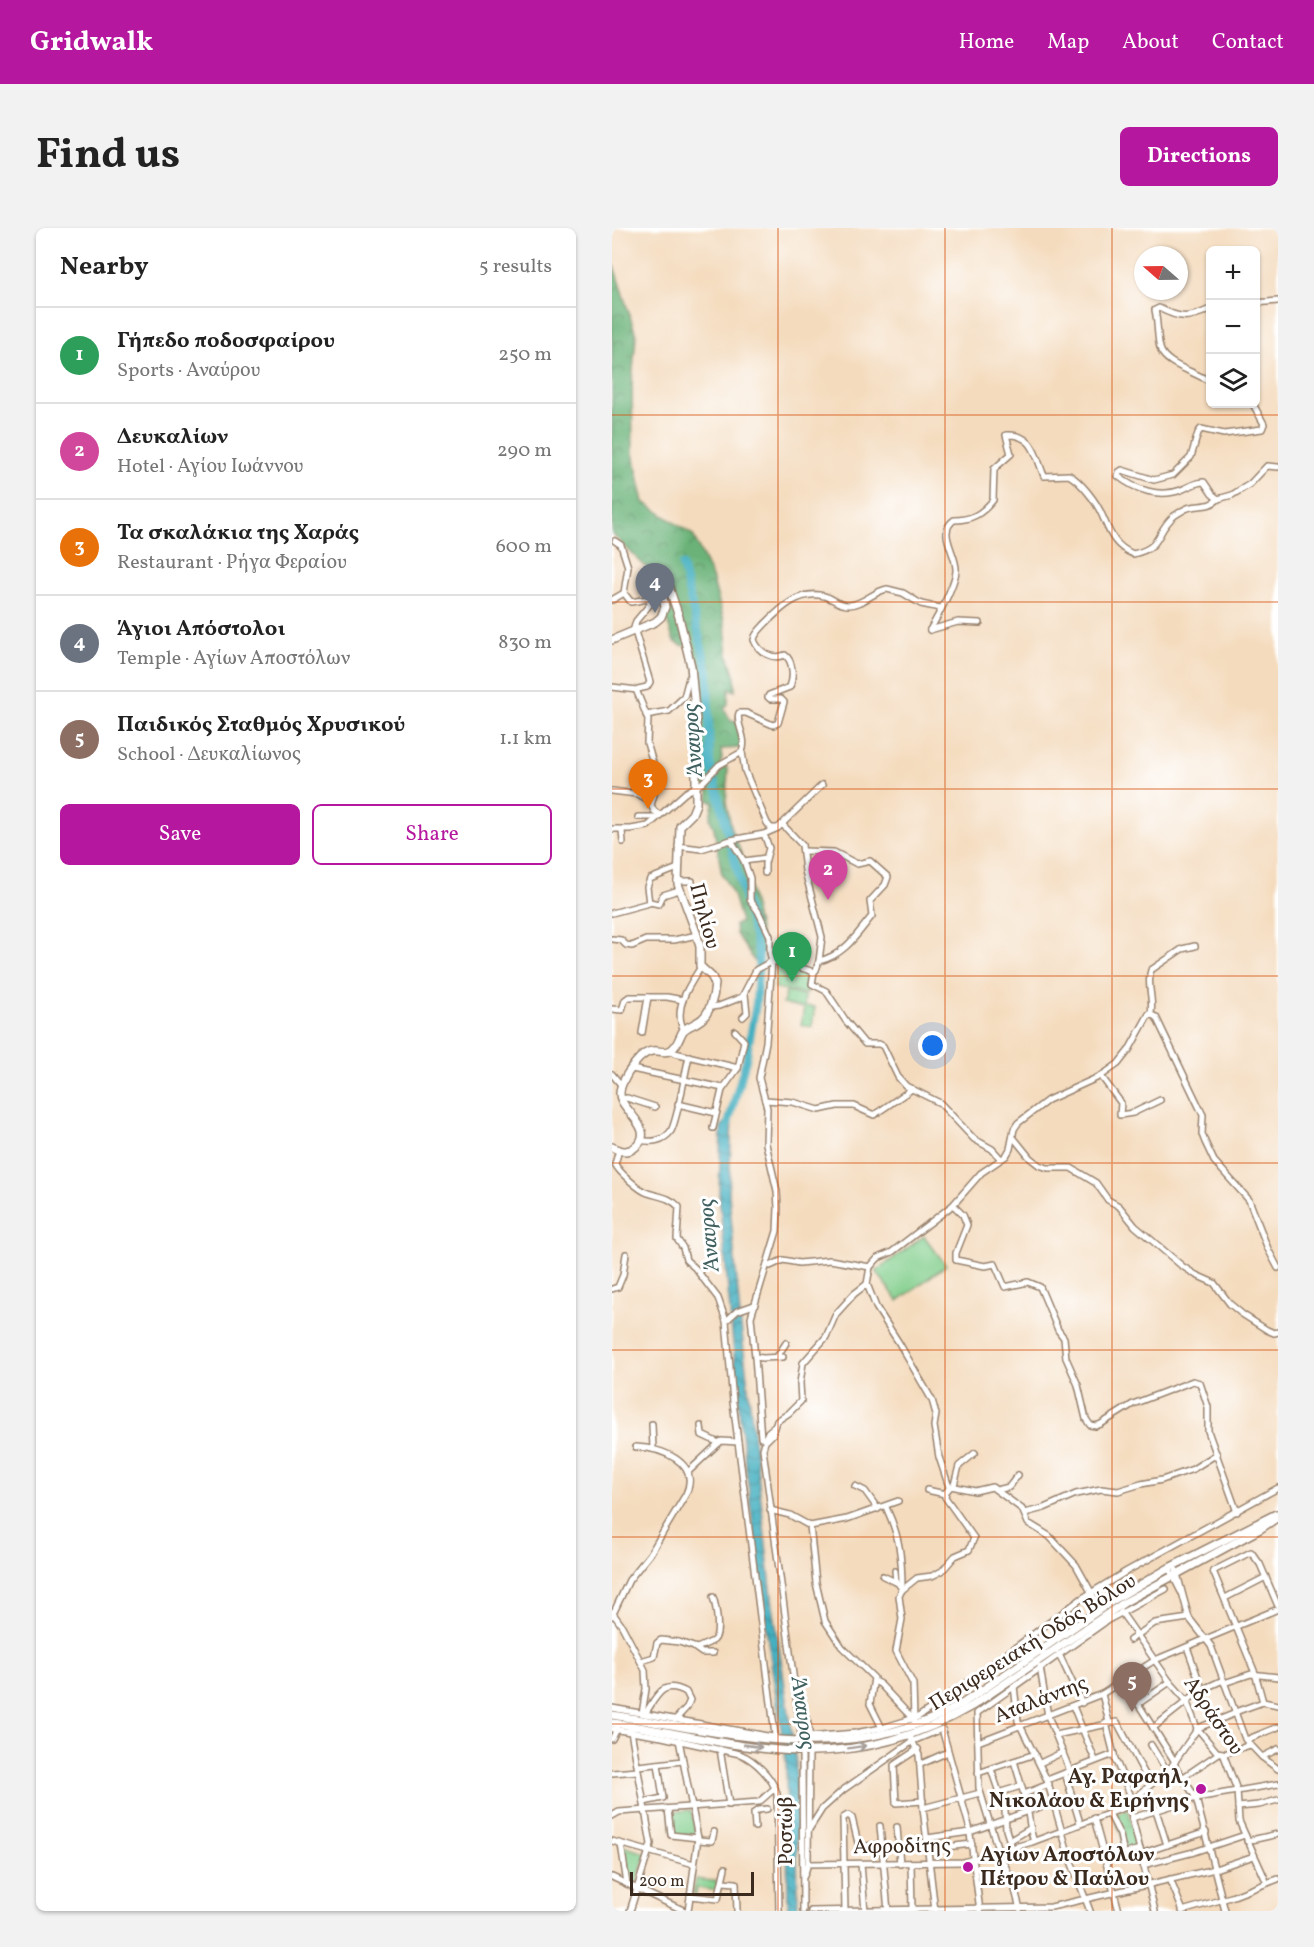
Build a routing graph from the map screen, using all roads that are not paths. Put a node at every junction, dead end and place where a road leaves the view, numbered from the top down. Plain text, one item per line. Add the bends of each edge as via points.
1 (1278, 301) edge
2 (1260, 303) edge
3 (1206, 310) edge
4 (1206, 379) edge
5 (1255, 408) edge
6 (1278, 466) edge
7 (1218, 499) junction
8 (615, 541) dead end
9 (624, 593) junction
10 (612, 600) edge
11 (940, 608) junction
12 (980, 623) dead end
13 (634, 631) junction
14 (612, 640) edge
15 (692, 676) junction
16 (612, 687) edge
17 (637, 690) junction
18 (646, 715) junction
19 (742, 752) junction
20 (822, 785) dead end
21 (696, 788) junction
22 (612, 791) edge
23 (651, 801) junction
24 (659, 816) junction
25 (638, 817) dead end
26 (781, 826) junction
27 (612, 829) edge
28 (622, 830) junction
29 (764, 834) junction
30 (731, 840) junction
31 (623, 842) dead end
32 (678, 846) junction
33 (803, 851) junction
34 (766, 858) junction
35 (744, 861) junction
36 (678, 868) junction
37 (765, 873) dead end
38 (677, 881) junction
39 (693, 881) dead end
40 (679, 890) junction
41 (650, 902) junction
42 (612, 913) edge
43 (697, 935) junction
44 (612, 939) edge
45 (1195, 946) dead end
46 (772, 961) junction
47 (819, 961) junction
48 (701, 967) junction
49 (814, 972) junction
50 (745, 994) junction
51 (648, 997) junction
52 (682, 1000) junction
53 (710, 1007) junction
54 (612, 1009) edge
55 (1151, 1013) junction
56 (743, 1017) dead end
57 (684, 1030) junction
58 (735, 1031) dead end
59 (642, 1033) dead end
60 (671, 1050) junction
61 (689, 1056) junction
62 (738, 1068) junction
63 (632, 1070) junction
64 (612, 1074) edge
65 (1101, 1076) junction
66 (684, 1079) junction
67 (622, 1086) junction
68 (723, 1088) junction
69 (912, 1089) junction
70 (621, 1099) junction
71 (765, 1100) junction
72 (1160, 1100) dead end
73 (678, 1104) junction
74 (655, 1107) dead end
75 (716, 1113) junction
76 (712, 1128) dead end
77 (1013, 1137) junction
78 (641, 1140) junction
79 (616, 1149) edge
80 (1001, 1160) junction
81 (953, 1205) junction
82 (626, 1254) dead end
83 (766, 1264) junction
84 (870, 1267) junction
85 (1278, 1268) edge
86 (867, 1284) junction
87 (612, 1289) edge
88 (754, 1305) junction
89 (728, 1319) junction
90 (1278, 1332) edge
91 (786, 1342) dead end
92 (755, 1356) junction
93 (652, 1424) dead end
94 (701, 1426) dead end
95 (774, 1428) junction
96 (738, 1442) junction
97 (719, 1443) junction
98 (636, 1447) dead end
99 (653, 1449) junction
100 (975, 1453) dead end
101 (1217, 1454) junction
102 (688, 1472) junction
103 (1018, 1475) dead end
104 (855, 1486) dead end
105 (951, 1486) junction
106 (1278, 1488) edge
107 (927, 1490) dead end
108 (997, 1490) junction
109 (945, 1494) junction
110 (898, 1501) dead end
111 (886, 1507) junction
112 (878, 1509) junction
113 (770, 1510) junction
114 (1237, 1512) junction
115 (1025, 1513) junction
116 (1278, 1515) edge
117 (810, 1526) junction
118 (896, 1571) dead end
119 (1173, 1571) junction
120 (883, 1576) dead end
121 (1266, 1577) junction
122 (896, 1582) junction
123 (1166, 1589) dead end
124 (902, 1590) junction
125 (1090, 1593) junction
126 (712, 1597) dead end
127 (1225, 1599) junction
128 (1100, 1608) junction
129 (1278, 1608) edge
130 (1121, 1612) junction
131 (612, 1614) edge
132 (1189, 1618) junction
133 (1237, 1626) junction
134 (1137, 1635) junction
135 (1206, 1638) junction
136 (1130, 1640) dead end
137 (1187, 1647) junction
138 (694, 1648) junction
139 (713, 1653) dead end
140 (1059, 1654) junction
141 (1155, 1660) junction
142 (641, 1661) junction
143 (1040, 1667) junction
144 (1255, 1673) junction
145 (1278, 1677) edge
146 (1123, 1680) junction
147 (874, 1681) junction
148 (1170, 1682) junction
149 (1223, 1682) junction
150 (1014, 1686) junction
151 (1201, 1689) junction
152 (1102, 1694) junction
153 (1186, 1700) junction
154 (1263, 1702) junction
155 (1082, 1703) junction
156 (1138, 1704) junction
157 (1278, 1705) edge
158 (1073, 1706) junction
159 (612, 1708) edge
160 (1235, 1712) junction
161 (644, 1714) junction
162 (612, 1715) edge
163 (1048, 1716) junction
164 (799, 1718) junction
165 (675, 1720) junction
166 (914, 1722) junction
167 (1214, 1722) junction
168 (1107, 1723) junction
169 (614, 1727) edge
170 (1021, 1727) junction
171 (1278, 1727) edge
172 (882, 1728) junction
173 (1153, 1728) junction
174 (1197, 1728) junction
175 (1082, 1730) junction
176 (631, 1731) junction
177 (1056, 1735) junction
178 (911, 1738) junction
179 (612, 1739) edge
180 (679, 1740) junction
181 (978, 1742) junction
182 (1248, 1743) junction
183 (1164, 1744) junction
184 (804, 1745) junction
185 (720, 1749) junction
186 (918, 1749) junction
187 (1278, 1749) edge
188 (948, 1752) junction
189 (1063, 1752) junction
190 (1035, 1754) junction
191 (1114, 1754) junction
192 (1222, 1754) junction
193 (1262, 1757) junction
194 (1095, 1760) junction
195 (683, 1761) junction
196 (1014, 1761) junction
197 (1041, 1763) junction
198 (1174, 1763) junction
199 (658, 1764) junction
200 (921, 1764) junction
201 (1278, 1768) edge
202 (638, 1769) junction
203 (991, 1769) junction
204 (1167, 1771) junction
205 (1068, 1772) junction
206 (612, 1773) edge
207 (978, 1773) junction
208 (1182, 1778) junction
209 (1048, 1782) junction
210 (1150, 1784) junction
211 (1278, 1784) edge
212 (1022, 1786) junction
213 (775, 1788) junction
214 (1237, 1790) junction
215 (980, 1792) junction
216 (998, 1793) junction
217 (1024, 1794) junction
218 (960, 1798) junction
219 (1196, 1798) junction
220 (1278, 1800) edge
221 (923, 1801) junction
222 (644, 1802) junction
223 (760, 1802) junction
224 (1054, 1803) junction
225 (1131, 1803) junction
226 (729, 1805) junction
227 (692, 1807) junction
228 (1238, 1807) junction
229 (923, 1808) junction
230 (668, 1809) junction
231 (767, 1809) junction
232 (1156, 1810) junction
233 (646, 1811) junction
234 (1028, 1811) junction
235 (1109, 1813) junction
236 (808, 1814) junction
237 (612, 1816) edge
238 (777, 1816) junction
239 (817, 1816) junction
240 (1094, 1818) junction
241 (1132, 1818) junction
242 (1005, 1819) junction
243 (1080, 1823) junction
244 (991, 1825) junction
245 (880, 1826) dead end
246 (755, 1827) dead end
247 (897, 1827) dead end
248 (1031, 1828) junction
249 (1061, 1830) junction
250 (808, 1831) junction
251 (714, 1832) dead end
252 (970, 1832) junction
253 (1206, 1833) junction
254 (1278, 1834) edge
255 (927, 1838) junction
256 (1246, 1838) junction
257 (698, 1839) junction
258 (612, 1841) edge
259 (1009, 1841) junction
260 (1034, 1841) junction
261 (621, 1844) junction
262 (882, 1844) junction
263 (972, 1844) junction
264 (1167, 1845) junction
265 (1210, 1847) junction
266 (1012, 1848) junction
267 (928, 1849) junction
268 (650, 1850) junction
269 (999, 1852) junction
270 (1140, 1852) junction
271 (1124, 1854) junction
272 (1254, 1856) junction
273 (1105, 1859) junction
274 (975, 1860) junction
275 (910, 1863) junction
276 (930, 1863) junction
277 (694, 1864) junction
278 (808, 1864) junction
279 (844, 1864) junction
280 (861, 1864) junction
281 (884, 1864) junction
282 (900, 1864) junction
283 (1143, 1865) junction
284 (725, 1868) dead end
285 (1215, 1869) junction
286 (612, 1876) edge
287 (803, 1877) junction
288 (1278, 1879) edge
289 (1170, 1880) junction
290 (723, 1882) junction
291 (1267, 1883) junction
292 (627, 1884) junction
293 (1148, 1885) junction
294 (637, 1888) junction
295 (1114, 1892) junction
296 (690, 1896) junction
297 (1086, 1899) junction
298 (1222, 1900) junction
299 (912, 1909) junction
300 (1044, 1909) edge
301 (865, 1910) edge
302 (888, 1910) edge
303 (935, 1910) edge
304 (980, 1910) edge
305 (1020, 1910) edge
306 (630, 1911) edge
307 (687, 1911) edge
308 (737, 1911) edge
309 (778, 1911) edge
310 (803, 1911) edge
311 (811, 1911) edge
312 (845, 1911) edge
313 (1090, 1911) edge
314 (1119, 1911) edge
315 (1155, 1911) edge
316 (1183, 1911) edge
317 (1225, 1911) edge

1 - 2 street
3 - 4 street via 1187,317 1155,310 1160,348 1165,357
5 - 7 street via 1264,424 1262,429 1224,434 1201,429 1191,457 1173,475 1154,480 1122,470 1117,475 1158,494 1204,482
6 - 7 street via 1267,466 1250,484
7 - 11 street via 1184,510 1167,524 1149,550 1133,554 1116,544 1097,506 1075,479 1069,475 1044,476 1029,443 1017,435 1006,435 1011,454 994,469 993,500 974,518 954,520 948,526 956,573
8 - 9 street via 621,545 628,567
9 - 10 street
9 - 13 street via 631,602 647,599 651,603 636,621
11 - 12 street via 930,630 958,622
11 - 19 street via 887,588 849,606 818,595 798,598 786,605 754,640 758,648 771,656 788,657 792,681 784,691 768,696 784,702 776,725 739,713
13 - 14 main road
13 - 15 main road, Πηλίου via 662,616 665,607 660,590 668,586 688,648
13 - 17 street via 650,682
15 - 18 street via 684,697 669,711
15 - 21 main road, Πηλίου
16 - 17 street
17 - 18 street
18 - 23 street via 647,742 656,777
19 - 21 street via 723,762
19 - 26 street via 745,771 767,824 772,828
20 - 26 street
21 - 24 street
21 - 32 main road, Πηλίου via 696,807 680,825
22 - 23 street via 634,793
23 - 24 street
24 - 25 street
24 - 28 street via 645,827
26 - 29 street
26 - 33 street via 800,841
27 - 28 street
28 - 31 street
29 - 30 street
29 - 34 street
30 - 32 street via 704,848
30 - 35 street
32 - 36 main road, Πηλίου
33 - 47 street via 822,937
33 - 47 street via 834,852 857,864 870,861 888,877 870,902 872,916 854,940
34 - 35 street
34 - 37 street
35 - 46 street via 750,878 750,900 770,936
36 - 38 main road, Πηλίου
36 - 41 street via 650,879
38 - 39 street
38 - 40 main road, Πηλίου
40 - 41 street via 663,895 659,904
40 - 43 main road, Πηλίου
41 - 42 street
43 - 44 street via 646,940 629,947
43 - 48 main road, Πηλίου
45 - 55 street via 1182,949 1151,970
46 - 49 street
46 - 50 street via 756,970
46 - 71 street via 766,1042 759,1074
47 - 49 street
48 - 52 street
48 - 53 main road, Πηλίου via 715,984
49 - 69 street via 812,984 826,991 865,1044 882,1044 898,1077
50 - 53 street
50 - 56 street via 747,1013
51 - 52 street
51 - 54 street via 629,997 621,1010
51 - 59 street
52 - 57 street
53 - 57 main road via 703,1018
55 - 65 street via 1124,1058
55 - 85 street via 1203,1115 1203,1137 1214,1161 1249,1200
57 - 60 main road
58 - 62 street via 744,1041
60 - 61 street
60 - 63 main road via 646,1052
61 - 62 street
61 - 66 street
62 - 68 street
63 - 66 street
63 - 67 main road
64 - 67 street
65 - 72 street via 1121,1104 1120,1115
65 - 77 street via 1048,1100 1018,1123
66 - 68 street
66 - 73 street
67 - 70 main road
68 - 75 street
69 - 71 street via 873,1115 855,1106 819,1110 793,1102
69 - 80 street via 939,1103
70 - 74 street
70 - 78 main road via 640,1124
71 - 83 street via 766,1144 778,1208 777,1231
73 - 75 street
73 - 78 street via 667,1135 655,1141
75 - 76 street
77 - 80 street via 1008,1154
77 - 90 street via 1036,1164 1071,1168 1096,1183 1108,1200 1174,1260 1214,1283 1242,1314 1267,1330
78 - 79 main road via 632,1149
79 - 89 street via 615,1164 619,1170 645,1192 668,1198 680,1207 676,1239 686,1260 718,1298
80 - 81 street via 981,1173
81 - 84 street
81 - 101 street via 967,1226 956,1260 985,1266 995,1264 1005,1287 1028,1282 1040,1287 1064,1338 1066,1358 1088,1423 1101,1424 1133,1404 1196,1381 1202,1386 1208,1407 1206,1425
82 - 87 street via 621,1280
83 - 84 street via 830,1260
83 - 88 street
84 - 86 street
86 - 95 street via 836,1314 826,1337 804,1361 801,1401
86 - 105 street via 878,1312 931,1396 939,1457
88 - 89 street
88 - 92 street via 751,1320
89 - 96 street
91 - 92 street via 780,1357
92 - 95 street via 762,1439
93 - 99 street
94 - 97 street via 702,1435
95 - 113 street via 762,1451
96 - 97 street
96 - 165 street via 776,1735
97 - 102 street
98 - 99 street
99 - 102 street via 683,1462
100 - 105 street via 959,1466
101 - 114 street
101 - 115 street via 1162,1480 1118,1491 1101,1489 1076,1494
102 - 131 street via 686,1494 650,1554 629,1580
103 - 108 street via 1009,1487
104 - 112 street via 865,1491
105 - 108 street
105 - 109 street
106 - 114 street
107 - 109 street
108 - 115 street
109 - 124 street via 974,1540 968,1551 956,1556 946,1569 917,1578
110 - 111 street
111 - 112 street
111 - 124 street via 902,1555
112 - 117 street
113 - 117 street
113 - 164 street
114 - 125 street
115 - 125 street via 1028,1523 1049,1536 1076,1565
116 - 119 main road, Περιφερειακή Οδός Βόλου via 1260,1529
117 - 147 street via 825,1621 842,1647
118 - 122 street
119 - 128 main road, Περιφερειακή Οδός Βόλου
119 - 132 street
119 - 178 main road, Περιφερειακή Οδός Βόλου via 972,1706
120 - 122 street
121 - 127 street
121 - 127 street via 1251,1552 1213,1572
121 - 129 street
122 - 124 street
123 - 130 street
124 - 166 street via 896,1651 913,1684
125 - 128 street
125 - 166 street
126 - 138 street via 717,1610 715,1638
127 - 133 street
128 - 166 main road, Περιφερειακή Οδός Βόλου via 976,1696 942,1715
129 - 133 street, Αταλάντης
130 - 134 street, Αδράστου
130 - 140 street
131 - 142 street
132 - 134 street via 1160,1622
132 - 135 street
133 - 135 street, Αταλάντης
133 - 144 street
134 - 136 street
134 - 141 street, Αδράστου
135 - 137 street, Αταλάντης
135 - 149 street
137 - 141 street, Αταλάντης
137 - 151 street
138 - 139 street via 699,1653
138 - 142 street via 661,1640 654,1657
140 - 143 street
140 - 155 street
141 - 146 street, Αταλάντης
141 - 148 street, Αδράστου
142 - 161 street via 646,1680
143 - 150 street
143 - 163 street
144 - 145 street
144 - 149 street
144 - 154 street
146 - 152 street, Αταλάντης
146 - 156 street
147 - 166 street
147 - 172 street via 870,1704
148 - 153 street, Αδράστου
148 - 156 street
149 - 151 street
149 - 160 street
150 - 170 street
150 - 181 street via 977,1713
151 - 153 street
151 - 167 street
152 - 155 street, Αταλάντης
152 - 168 street
153 - 173 street
153 - 174 street, Αδράστου
154 - 157 street
154 - 160 street
155 - 158 street, Αταλάντης
156 - 173 street
158 - 163 street, Αταλάντης
158 - 175 street
159 - 161 street
160 - 167 street
160 - 182 street
161 - 165 street
161 - 165 street via 662,1690 677,1688 686,1692 690,1700
162 - 184 main road, Περιφερειακή Οδός Βόλου
163 - 170 street, Αταλάντης
163 - 177 street
164 - 184 street
164 - 184 street via 807,1719
166 - 172 street
166 - 184 main road, Περιφερειακή Οδός Βόλου via 860,1739
167 - 174 street
168 - 175 street
168 - 191 street
168 - 210 street via 1118,1722
169 - 176 street
169 - 179 street
169 -> 184 main road, Περιφερειακή Οδός Βόλου via 779,1750
170 - 181 street, Αταλάντης
170 - 190 street
171 - 182 street
172 - 184 street
173 - 183 street
174 - 192 street, Αδράστου
174 - 198 street, Αφροδίτης
175 - 177 street
175 - 194 street
176 - 180 street
176 - 202 street
177 - 189 street
184 -> 178 main road, Περιφερειακή Οδός Βόλου via 862,1747
178 - 186 street
178 - 188 street via 942,1730
178 - 239 street via 843,1790
180 - 185 street
180 - 195 street
181 - 207 street
182 - 192 street
182 - 193 street
183 - 198 street
183 - 204 street via 1152,1748
184 - 236 street
184 - 287 street, Ροστώβ
185 - 213 street via 748,1758
185 - 226 street
186 - 200 street
186 - 221 street via 894,1765 896,1803
187 - 193 street
188 - 200 street
188 - 218 street
189 - 197 street
189 - 205 street
190 - 196 street
190 - 197 street
191 - 194 street
191 - 225 street
192 - 208 street
192 - 214 street, Αδράστου
193 - 201 street
194 - 205 street
195 - 199 street
195 - 227 street
196 - 203 street
196 - 212 street
197 - 209 street
198 - 204 street, Αφροδίτης
198 - 208 street
199 - 202 street
199 - 222 street via 663,1798
200 - 221 street
202 - 206 street
202 - 222 street
203 - 207 street
203 - 216 street
204 - 210 street, Αφροδίτης
205 - 209 street
205 - 243 street
207 - 215 street
208 - 219 street
209 - 217 street
209 - 224 street
210 - 225 street, Αφροδίτης
211 - 214 street
212 - 216 street
212 - 217 street
213 - 223 street
213 - 238 street
214 - 219 street
214 - 228 street, Αδράστου
215 - 218 street
215 - 244 street
216 - 242 street
217 - 234 street
218 - 229 street
218 - 252 street
219 - 232 street
219 - 253 street
220 - 228 street
221 - 229 street
222 - 233 street
223 - 226 street
223 - 231 street
224 - 234 street
224 - 249 street
225 - 235 street, Αφροδίτης
225 - 241 street
226 - 227 street
227 - 230 street
227 - 257 street
228 - 256 street, Αδράστου
229 - 255 street
230 - 233 street
230 - 257 street via 671,1835
231 - 238 street
231 - 246 street via 754,1813
232 - 241 street
232 - 264 street
233 - 237 street
233 - 268 street
234 - 242 street
234 - 248 street
235 - 240 street, Αφροδίτης
235 - 271 street
236 - 239 street
236 - 250 street
238 - 309 street
239 - 250 street
240 - 243 street, Αφροδίτης
240 - 273 street
241 - 270 street
242 - 244 street
242 - 259 street
243 - 249 street, Αφροδίτης
244 - 252 street
244 - 269 street
245 - 262 street
247 - 282 street
248 - 259 street
248 - 260 street
249 - 260 street, Αφροδίτης
249 - 297 street
250 - 278 street
251 - 257 street via 711,1840
252 - 255 street
252 - 263 street
253 - 264 street
253 - 265 street
254 - 256 street
255 - 267 street
256 - 265 street
256 - 272 street, Αδράστου
257 - 277 street
258 - 261 street
259 - 266 street
260 - 266 street, Αφροδίτης
261 - 268 street
261 - 292 street
262 - 279 street via 859,1847 853,1820 847,1815 842,1821
262 - 281 street
263 - 267 street
263 - 274 street
264 - 270 street
265 - 283 street
265 - 285 street
266 - 269 street, Αφροδίτης
267 - 276 street
268 - 277 street
268 - 294 street
269 - 274 street, Αφροδίτης
269 - 305 street
270 - 271 street
270 - 283 street
271 - 273 street
272 - 285 street
272 - 291 street, Αδράστου
273 - 295 street
274 - 276 street, Αφροδίτης
274 - 304 street
275 - 276 street, Αφροδίτης
275 - 282 street, Αφροδίτης
275 - 299 street
276 - 303 street
277 - 296 street
278 - 279 street, Αφροδίτης
278 - 287 street
279 - 280 street, Αφροδίτης
279 - 312 street
280 - 281 street, Αφροδίτης
280 - 301 street
281 - 282 street, Αφροδίτης
281 - 302 street
283 - 293 street
284 - 290 street
285 - 289 street
285 - 298 street
286 - 292 street
287 - 310 street, Ροστώβ
288 - 291 street
289 - 293 street
289 - 316 street
290 - 296 street via 718,1899
290 - 308 street via 736,1882
291 - 298 street
292 - 294 street
293 - 295 street
293 - 315 street
294 - 306 street
294 - 307 street
295 - 297 street
295 - 314 street
296 - 307 street
297 - 300 street
297 - 313 street
298 - 316 street
298 - 317 street
299 - 302 street
299 - 303 street
300 - 305 street
301 - 302 street
301 - 312 street
303 - 304 street
304 - 305 street
311 - 312 street

